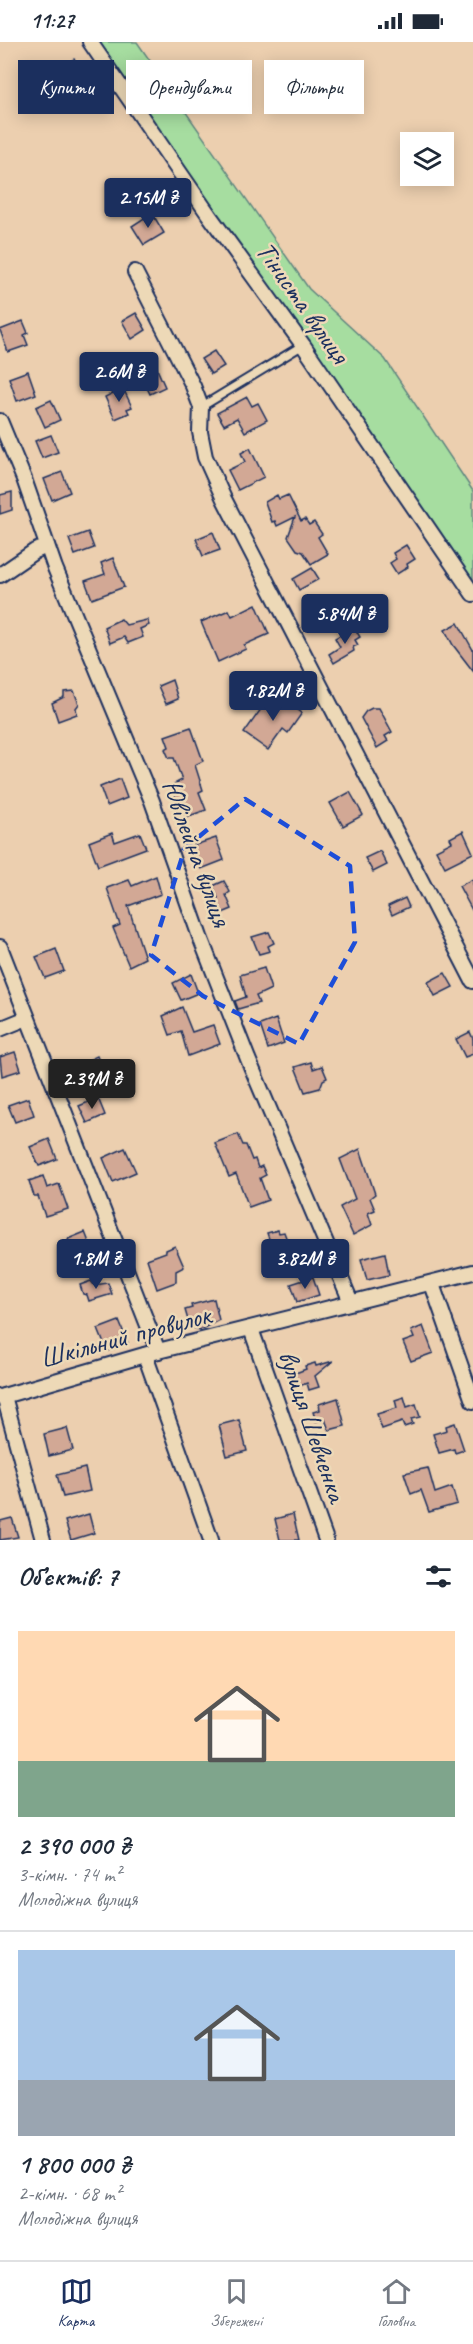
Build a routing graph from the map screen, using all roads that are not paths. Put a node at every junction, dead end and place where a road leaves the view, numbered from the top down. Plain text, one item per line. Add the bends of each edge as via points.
1 (90, 42) edge
2 (135, 272) dead end
3 (303, 345) junction
4 (201, 407) junction
5 (0, 421) edge
6 (47, 546) junction
7 (0, 575) edge
8 (473, 594) edge
9 (0, 948) edge
10 (473, 981) edge
11 (27, 1018) junction
12 (0, 1029) edge
13 (473, 1272) edge
14 (432, 1284) junction
15 (351, 1302) junction
16 (251, 1329) junction
17 (151, 1353) junction
18 (2, 1397) edge
19 (473, 1401) edge
20 (43, 1540) edge
21 (211, 1540) edge
22 (326, 1540) edge

1 - 3 street, Тіниста вулиця
2 - 4 street
3 - 4 lane
3 - 8 street, Тіниста вулиця
4 - 10 street via 205,457 224,499
5 - 6 street, Ювілейна вулиця
6 - 7 street
6 - 15 street, Ювілейна вулиця via 152,801 248,1059
9 - 11 street
11 - 12 street
11 - 17 street
13 - 14 street, Шкільний провулок
14 - 15 street, Шкільний провулок
14 - 19 street
15 - 16 street, Шкільний провулок
16 - 17 street, Шкільний провулок
16 - 22 street, вулиця Шевченка
17 - 18 street, Шкільний провулок
17 - 21 street
18 - 20 street

